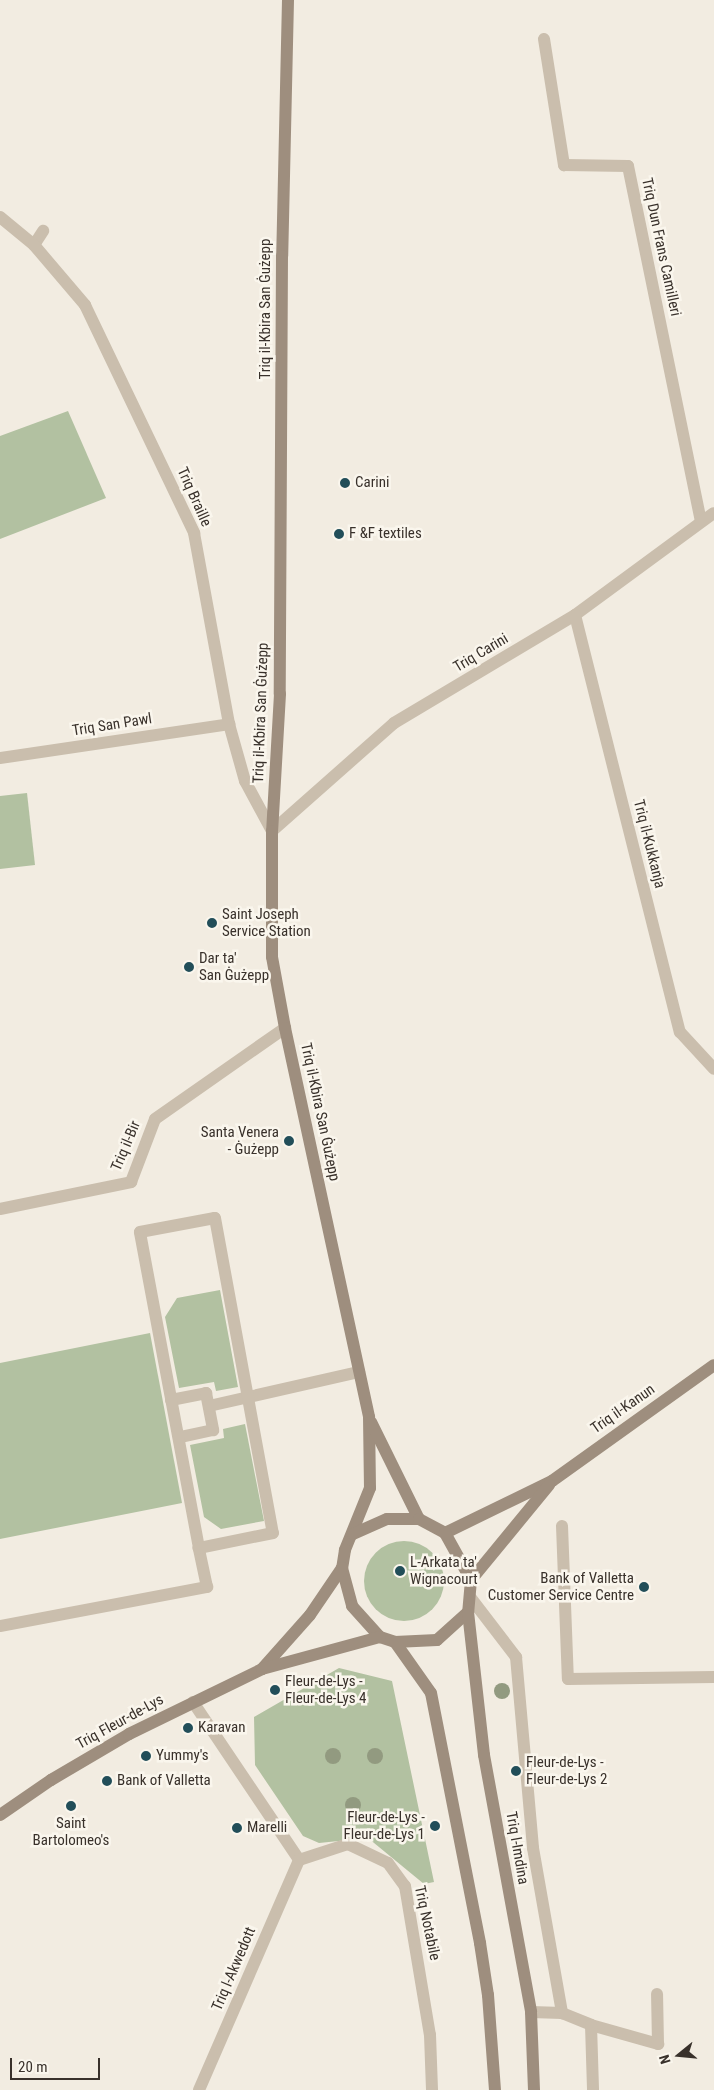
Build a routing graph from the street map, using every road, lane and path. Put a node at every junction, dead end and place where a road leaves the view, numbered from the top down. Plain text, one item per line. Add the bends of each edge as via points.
1 (288, 0) edge
2 (544, 39) dead end
3 (0, 217) edge
4 (43, 231) dead end
5 (34, 245) junction
6 (714, 513) edge
7 (701, 522) junction
8 (575, 615) junction
9 (229, 724) junction
10 (0, 758) edge
11 (272, 831) junction
12 (285, 1028) junction
13 (714, 1069) edge
14 (0, 1209) edge
15 (714, 1366) edge
16 (359, 1372) junction
17 (248, 1397) junction
18 (171, 1400) junction
19 (209, 1406) junction
20 (369, 1418) junction
21 (178, 1437) junction
22 (552, 1482) junction
23 (418, 1519) junction
24 (562, 1526) dead end
25 (445, 1533) junction
26 (353, 1534) junction
27 (199, 1548) junction
28 (342, 1568) junction
29 (471, 1580) junction
30 (470, 1597) junction
31 (468, 1612) junction
32 (0, 1626) edge
33 (380, 1637) junction
34 (395, 1642) junction
35 (262, 1669) junction
36 (714, 1677) edge
37 (193, 1702) junction
38 (0, 1815) edge
39 (299, 1860) junction
40 (657, 1994) dead end
41 (530, 2012) junction
42 (562, 2013) junction
43 (591, 2025) junction
44 (199, 2090) edge
45 (432, 2090) edge
46 (494, 2090) edge
47 (534, 2090) edge
48 (593, 2090) edge

1 - 11 main road, Triq il-Kbira San Ġużepp via 282,256 280,694
2 - 7 street, Triq Dun Frans Camilleri via 564,165 628,166
3 - 5 street, Triq Braille
4 - 5 street
5 - 9 street, Triq Braille via 85,305 194,533
6 - 7 street, Triq Carini
7 - 8 street, Triq Carini
8 - 11 street, Triq Carini via 394,723
8 - 13 street, Triq il-Kukkanja via 680,1032
9 - 10 street, Triq San Pawl
9 - 11 street, Triq Braille via 244,781
11 - 12 main road, Triq il-Kbira San Ġużepp via 272,957
12 - 14 street, Triq il-Bir via 155,1119 131,1182
12 - 16 main road, Triq il-Kbira San Ġużepp
15 - 22 main road, Triq il-Kanun
16 - 17 street
16 - 20 main road, Triq il-Kbira San Ġużepp
17 - 18 street via 215,1218 140,1232
17 - 19 street
17 - 27 street via 273,1533
18 - 19 street via 206,1393
18 - 21 street
19 - 21 street via 213,1430
20 - 23 main road, Triq il-Kbira San Ġużepp
20 - 26 main road, Triq il-Kbira San Ġużepp via 370,1488
21 - 27 street
22 - 25 main road, Triq il-Kanun
22 - 29 main road, Triq il-Kanun
23 - 25 main road
23 - 26 main road via 387,1519
24 - 36 street via 568,1679
25 - 29 main road
26 - 28 main road via 345,1550
27 - 32 street via 207,1587
28 - 33 main road via 352,1606
28 - 35 main road, Triq Fleur-de-Lys via 310,1615
29 - 30 main road
30 - 31 main road
30 - 42 street via 516,1657 533,1848
31 - 34 main road via 437,1640
31 - 41 main road, Triq l-Imdina via 484,1756
33 - 34 main road
33 - 35 main road, Triq Fleur-de-Lys
34 - 46 main road via 431,1693 488,1996
35 - 37 main road, Triq Fleur-de-Lys
37 - 38 main road, Triq Fleur-de-Lys via 74,1766
37 - 39 street
39 - 44 street, Triq l-Akwedott
39 - 45 street, Triq Notabile via 348,1844 388,1863 405,1886 430,2035
40 - 43 street via 658,2044
41 - 42 street
41 - 47 main road, Triq l-Imdina
42 - 43 street
43 - 48 street

